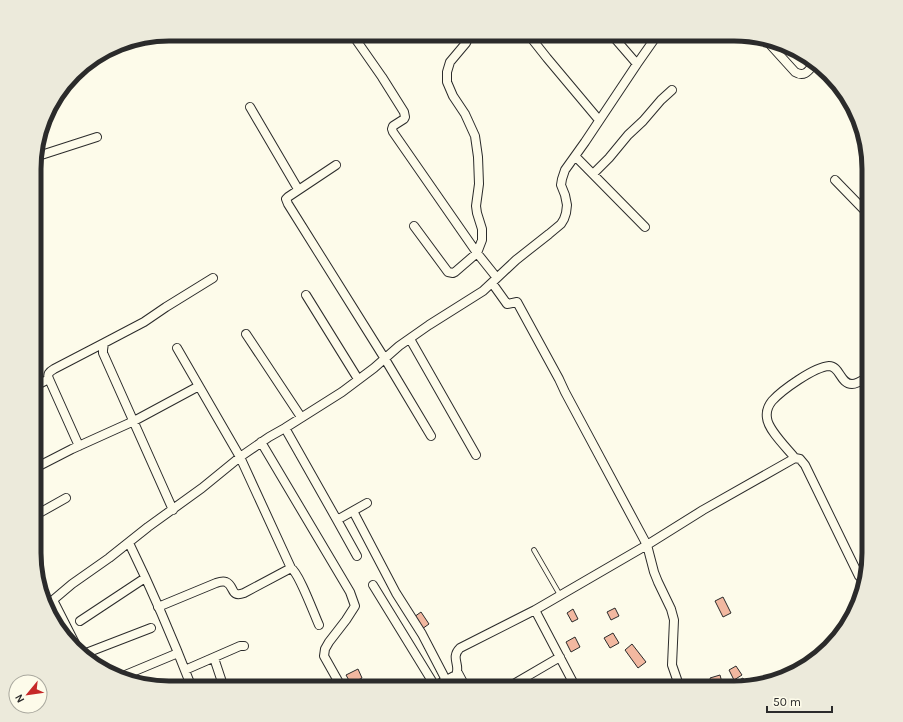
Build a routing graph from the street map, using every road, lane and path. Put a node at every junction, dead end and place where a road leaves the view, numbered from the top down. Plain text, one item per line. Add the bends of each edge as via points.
1 (357, 41) edge
2 (467, 41) edge
3 (534, 41) edge
4 (617, 41) edge
5 (653, 41) edge
6 (772, 47) edge
7 (636, 64) junction
8 (811, 68) edge
9 (672, 90) dead end
10 (250, 107) dead end
11 (599, 120) junction
12 (97, 137) dead end
13 (42, 155) edge
14 (576, 156) junction
15 (336, 165) dead end
16 (594, 174) junction
17 (835, 180) dead end
18 (298, 189) junction
19 (862, 208) edge
20 (414, 226) dead end
21 (644, 227) dead end
22 (477, 254) junction
23 (213, 278) dead end
24 (495, 280) junction
25 (306, 295) dead end
26 (246, 334) dead end
27 (410, 339) junction
28 (104, 343) junction
29 (177, 348) dead end
30 (385, 359) junction
31 (49, 379) junction
32 (358, 379) junction
33 (862, 380) edge
34 (41, 383) edge
35 (199, 386) junction
36 (301, 417) junction
37 (134, 421) junction
38 (285, 428) junction
39 (431, 436) dead end
40 (261, 442) junction
41 (79, 446) junction
42 (476, 455) dead end
43 (240, 457) junction
44 (795, 458) junction
45 (41, 465) edge
46 (66, 498) dead end
47 (367, 503) dead end
48 (173, 510) junction
49 (353, 511) junction
50 (41, 512) edge
51 (337, 520) junction
52 (128, 543) junction
53 (647, 545) junction
54 (534, 550) dead end
55 (357, 556) dead end
56 (291, 568) junction
57 (860, 577) edge
58 (145, 578) junction
59 (373, 585) dead end
60 (560, 595) junction
61 (53, 600) joint
62 (158, 607) junction
63 (535, 610) junction
64 (80, 621) dead end
65 (319, 625) dead end
66 (151, 628) dead end
67 (71, 636) edge
68 (244, 646) dead end
69 (88, 652) edge
70 (178, 653) junction
71 (560, 657) junction
72 (214, 658) junction
73 (185, 670) junction
74 (458, 673) junction
75 (128, 674) edge
76 (446, 680) joint
77 (189, 681) edge
78 (222, 681) edge
79 (338, 681) edge
80 (429, 681) edge
81 (462, 681) edge
82 (519, 681) edge
83 (572, 681) edge
84 (678, 681) edge

1 - 22 street via 404,112 404,119 393,126 393,132
2 - 22 street via 450,62 447,82 475,136 479,184 476,206 482,229 482,240
3 - 11 street
4 - 7 street
5 - 7 street
6 - 8 street via 798,74 802,75
7 - 11 street
9 - 16 street
10 - 18 street
11 - 14 street
12 - 13 street
14 - 16 street
14 - 24 street via 565,170 562,179 561,185 567,205 561,224
15 - 18 street
16 - 21 street
17 - 19 street
18 - 30 street via 286,199 288,204
20 - 22 street via 450,273 455,272
22 - 24 street
23 - 28 street via 144,322
24 - 27 street via 483,291
24 - 53 street via 506,304 517,302
25 - 32 street
26 - 36 street
27 - 30 street
27 - 42 street
28 - 31 street via 54,369 49,373
28 - 37 street via 102,350
29 - 35 street
30 - 32 street
30 - 39 street
31 - 34 street
31 - 41 street
32 - 36 street
33 - 44 street via 852,384 847,383 835,368 827,366 792,384 772,402 766,418
35 - 37 street
35 - 43 street
36 - 38 street
37 - 41 street
37 - 48 street
38 - 40 street
38 - 51 street
40 - 43 street
40 - 79 street via 350,592 355,606 325,649 324,656
41 - 45 street
43 - 48 street
43 - 56 street
44 - 53 street
44 - 57 street via 800,459 805,465
46 - 50 street
47 - 49 street
48 - 52 street
49 - 51 street
49 - 76 street
51 - 55 street
52 - 58 street
52 - 61 street
53 - 60 street
53 - 84 street via 654,572 674,620 672,665
54 - 60 lane
56 - 62 street via 244,594 237,595 228,583 216,583
56 - 65 street via 298,577
58 - 62 street
58 - 64 street
59 - 80 street
60 - 63 street
61 - 67 street
62 - 70 street
63 - 71 street
63 - 74 street via 460,648 456,652
66 - 69 street
68 - 72 street
70 - 73 street
70 - 75 street
71 - 82 street
71 - 83 street
72 - 73 street
72 - 78 street
73 - 77 street
74 - 76 street
74 - 81 street

